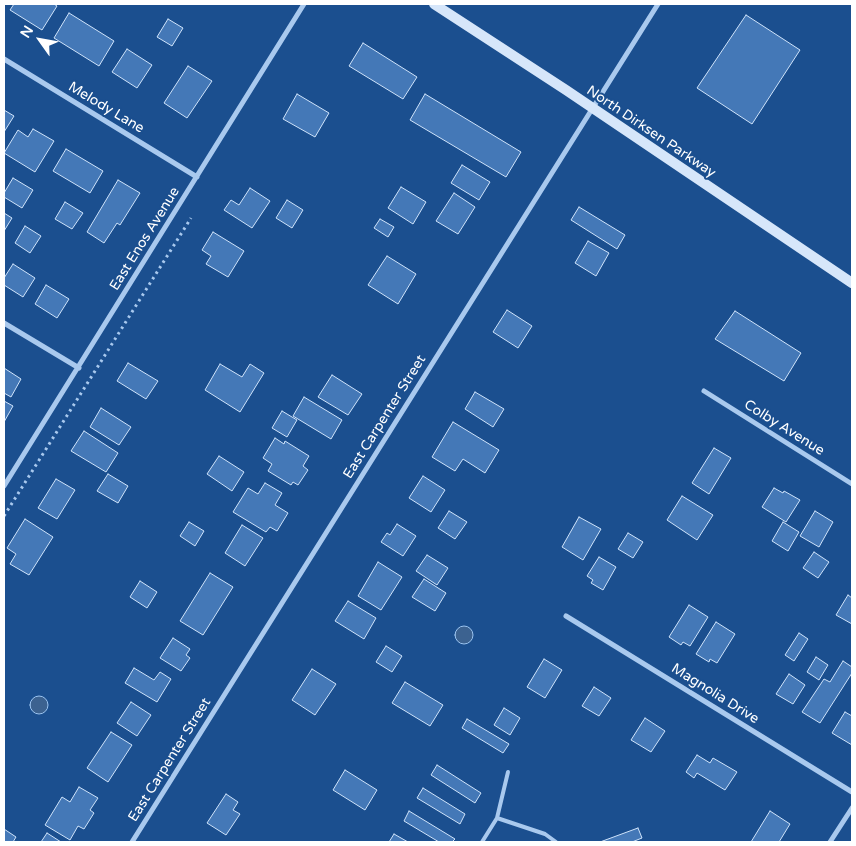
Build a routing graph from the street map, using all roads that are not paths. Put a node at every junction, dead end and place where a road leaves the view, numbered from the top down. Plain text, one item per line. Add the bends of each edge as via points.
1 (304, 4) edge
2 (434, 4) edge
3 (658, 4) edge
4 (4, 59) edge
5 (592, 108) junction
6 (197, 177) junction
7 (852, 283) edge
8 (4, 323) edge
9 (79, 368) junction
10 (704, 391) dead end
11 (852, 484) edge
12 (4, 486) edge
13 (566, 616) dead end
14 (508, 772) dead end
15 (852, 792) edge
16 (852, 808) edge
17 (497, 818) junction
18 (132, 842) edge
19 (482, 842) edge
20 (556, 842) edge
21 (830, 842) edge

1 - 6 street, East Enos Avenue
2 - 5 main road, North Dirksen Parkway
3 - 5 street, East Carpenter Street
4 - 6 street, Melody Lane
5 - 7 main road, North Dirksen Parkway
5 - 18 street, East Carpenter Street
6 - 9 street, East Enos Avenue
8 - 9 street
9 - 12 street, East Enos Avenue
10 - 11 street, Colby Avenue
13 - 15 street, Magnolia Drive
14 - 17 lane
16 - 21 street
17 - 19 lane
17 - 20 lane via 545,834

